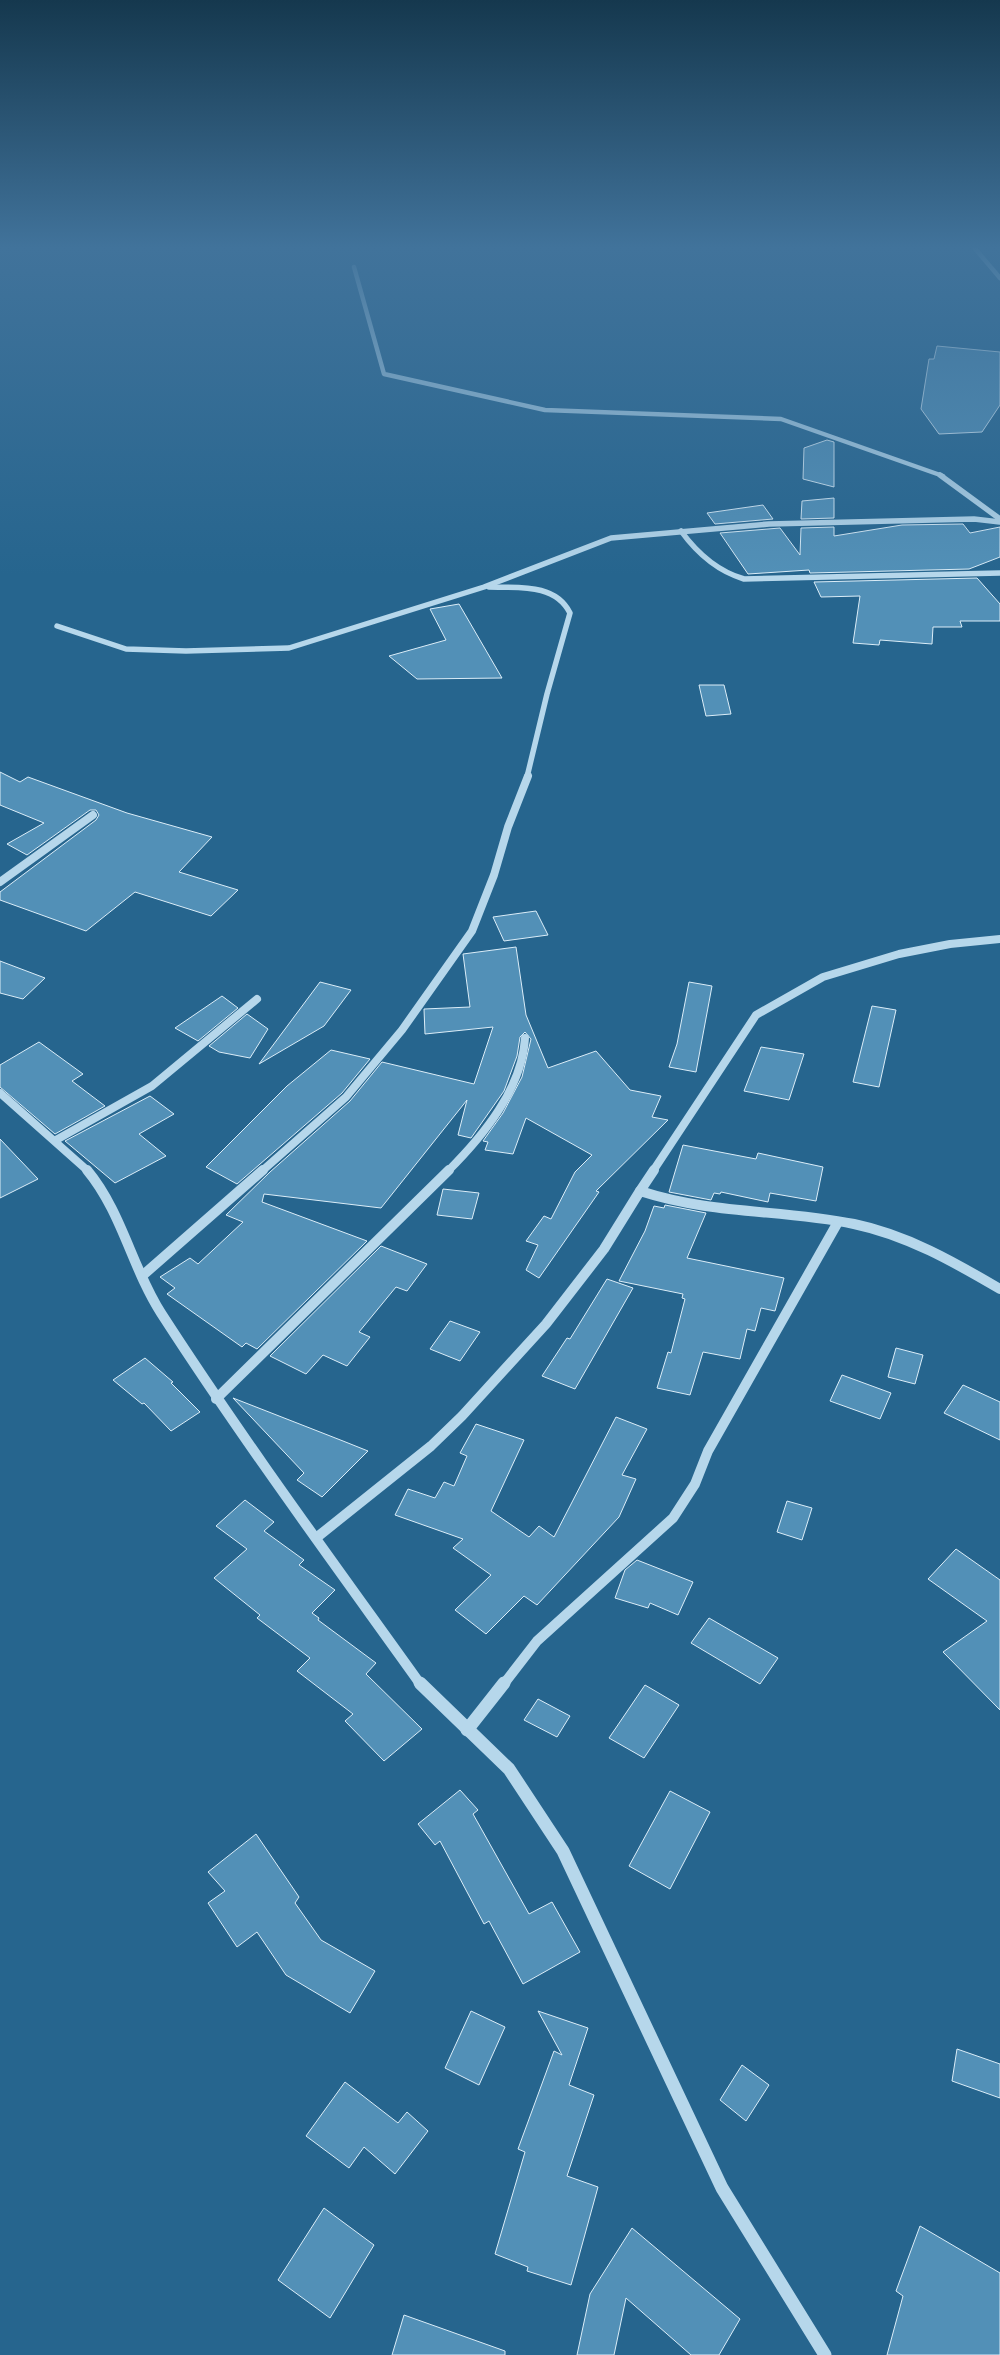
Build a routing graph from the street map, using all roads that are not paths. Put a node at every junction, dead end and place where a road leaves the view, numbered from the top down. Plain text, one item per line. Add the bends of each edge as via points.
1 (379, 355) edge
2 (1000, 520) edge
3 (681, 531) junction
4 (1000, 573) edge
5 (484, 587) junction
6 (57, 626) dead end
7 (93, 815) dead end
8 (0, 882) edge
9 (1000, 939) edge
10 (257, 999) dead end
11 (525, 1038) dead end
12 (0, 1093) edge
13 (56, 1140) junction
14 (640, 1191) junction
15 (838, 1222) junction
16 (142, 1276) junction
17 (1000, 1289) edge
18 (216, 1399) junction
19 (316, 1538) junction
20 (468, 1730) junction
21 (825, 2355) edge

1 - 2 street via 384,374 545,410 780,419 942,476
2 - 3 street via 770,524
3 - 4 street via 692,545 728,574 744,579
3 - 5 street via 611,538
5 - 6 street via 289,648 126,649
5 - 16 street via 555,594 568,606 570,613 525,787 472,931 402,1030 346,1097
7 - 8 street
9 - 14 street via 950,944 823,977 756,1015
10 - 13 street via 158,1081
11 - 18 street via 526,1048 520,1062 493,1118 475,1144
12 - 13 street
13 - 16 street via 98,1183
14 - 15 street via 682,1204
14 - 19 street via 604,1249 546,1324 462,1416 431,1446
15 - 17 street via 886,1232 944,1257
15 - 20 street via 720,1428 695,1484 674,1518 537,1641
16 - 18 street via 157,1307
18 - 19 street
19 - 20 street via 422,1686
20 - 21 street via 509,1769 564,1851 722,2188

